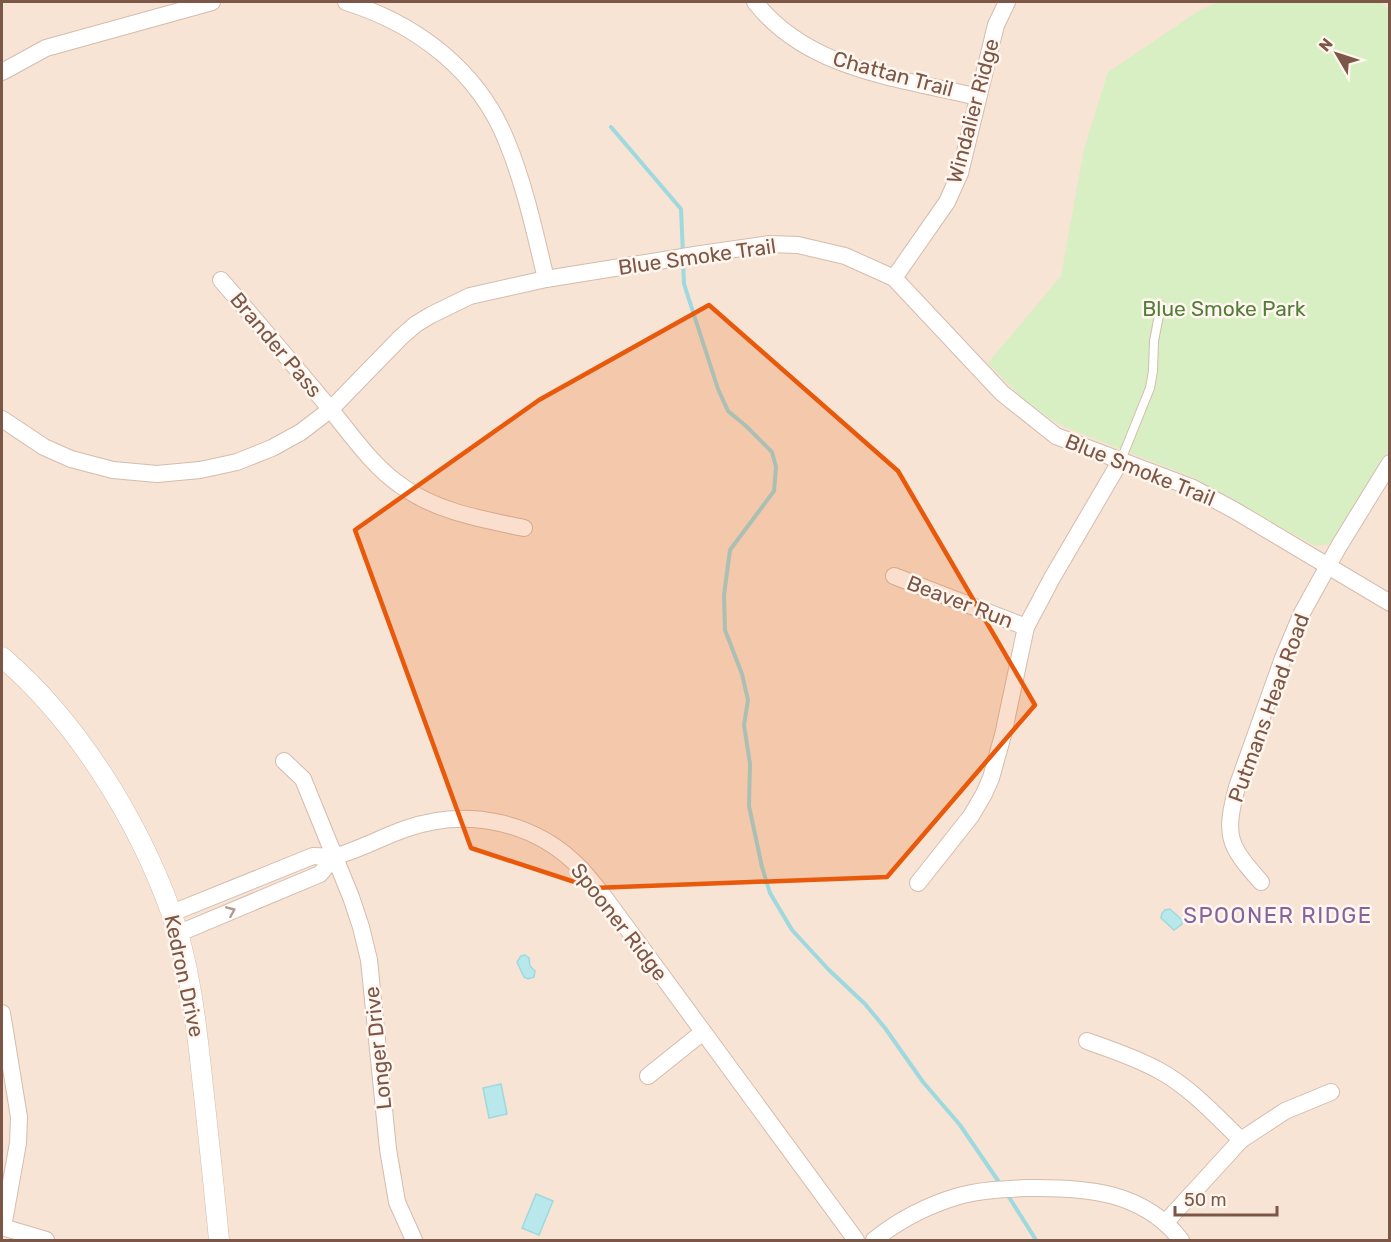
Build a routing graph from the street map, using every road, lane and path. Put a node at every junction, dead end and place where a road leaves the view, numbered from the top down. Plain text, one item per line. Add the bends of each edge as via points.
1 (212, 2) edge
2 (346, 2) edge
3 (755, 2) edge
4 (1007, 2) edge
5 (2, 72) edge
6 (978, 97) junction
7 (894, 278) junction
8 (546, 279) junction
9 (221, 280) dead end
10 (1161, 306) dead end
11 (331, 409) junction
12 (2, 419) edge
13 (1121, 460) junction
14 (1389, 463) edge
15 (524, 528) dead end
16 (1329, 565) junction
17 (894, 576) dead end
18 (1389, 603) edge
19 (1026, 627) junction
20 (2, 657) edge
21 (284, 761) dead end
22 (335, 856) junction
23 (1261, 882) dead end
24 (918, 883) dead end
25 (172, 913) junction
26 (177, 934) junction
27 (2, 1013) edge
28 (703, 1032) junction
29 (1087, 1041) dead end
30 (648, 1076) dead end
31 (1331, 1092) dead end
32 (1241, 1140) junction
33 (1165, 1222) junction
34 (2, 1227) edge
35 (46, 1240) edge
36 (219, 1240) edge
37 (414, 1240) edge
38 (856, 1240) edge
39 (874, 1240) edge
40 (1181, 1240) edge

1 - 5 street via 46,48
2 - 8 street via 379,13 417,34 466,77 482,98 516,163
3 - 6 street, Chattan Trail via 785,33 836,62
4 - 6 street, Windalier Ridge via 996,25
6 - 7 street, Windalier Ridge via 960,173 947,202
7 - 8 street, Blue Smoke Trail via 845,256 798,244 769,244
7 - 13 street, Blue Smoke Trail via 1020,409 1056,436
8 - 11 street, Blue Smoke Trail via 470,296 431,315 401,337
9 - 11 street, Brander Pass
10 - 13 lane via 1150,388
11 - 12 street, Blue Smoke Trail via 301,432 237,462 157,474 113,470 71,459 44,447
11 - 15 street, Brander Pass via 382,471 403,488 468,516
13 - 16 street, Blue Smoke Trail via 1193,488
13 - 19 street
14 - 16 street, Putmans Head Road
16 - 18 street, Blue Smoke Trail
16 - 23 street, Putmans Head Road via 1283,658 1233,802 1229,832 1232,844
17 - 19 street, Beaver Run
19 - 24 street via 991,778 971,816
20 - 25 street, Kedron Drive via 53,707 94,762 138,837
21 - 22 street, Longer Drive via 303,778
22 - 25 street, Spooner Ridge via 313,856
26 -> 22 street via 320,874
22 - 28 street, Spooner Ridge via 429,821 489,820 525,830 555,846 582,869
22 - 37 street, Longer Drive via 369,960 388,1149 397,1202
25 - 26 street, Kedron Drive
26 - 36 street, Kedron Drive via 194,1011
27 - 34 street via 19,1117
28 - 30 street
28 - 38 street, Spooner Ridge
29 - 32 street via 1161,1071 1203,1102
31 - 32 street via 1285,1112
32 - 33 street
33 - 39 street via 1133,1203 1096,1191 1008,1189 960,1195 894,1224
33 - 40 street
34 - 35 street

